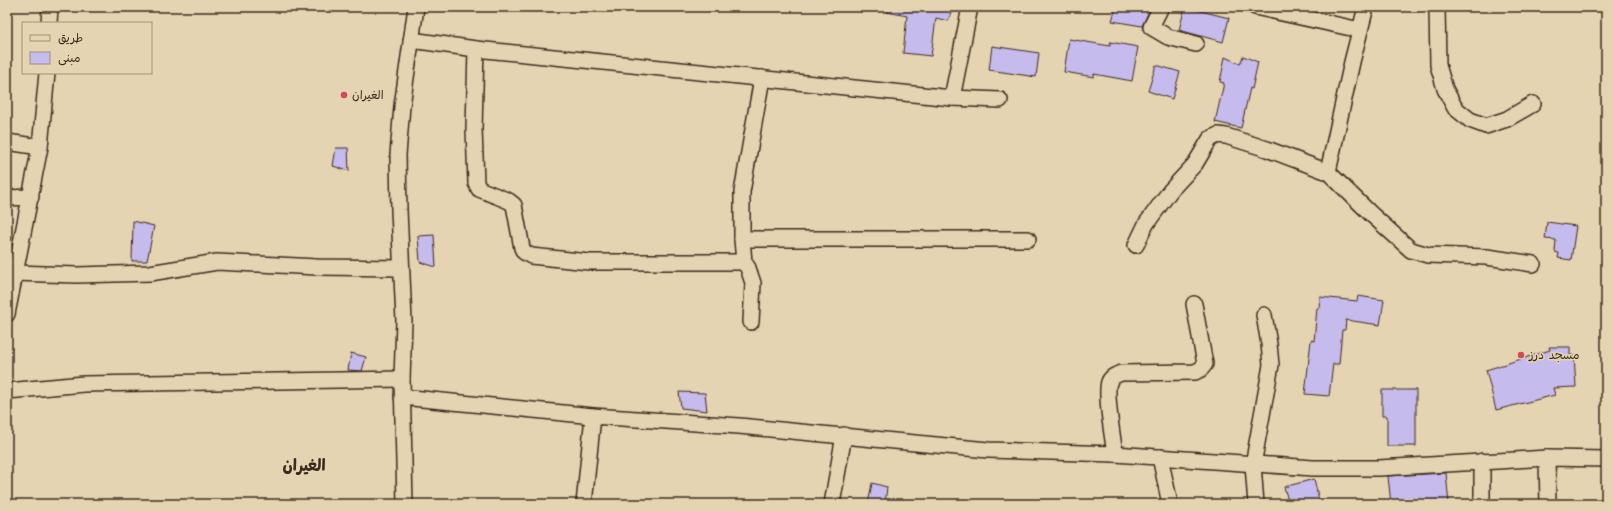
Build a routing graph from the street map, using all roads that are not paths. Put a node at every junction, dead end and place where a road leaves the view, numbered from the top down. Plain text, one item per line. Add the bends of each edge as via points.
1 (50, 7) edge
2 (416, 7) edge
3 (970, 7) edge
4 (1161, 7) edge
5 (1255, 7) edge
6 (1366, 7) edge
7 (1437, 7) edge
8 (49, 22) edge
9 (1360, 30) junction
10 (411, 40) junction
11 (1196, 44) dead end
12 (476, 49) junction
13 (47, 74) edge
14 (762, 78) junction
15 (952, 98) junction
16 (1000, 100) dead end
17 (1533, 104) dead end
18 (7, 142) edge
19 (40, 148) junction
20 (1328, 172) junction
21 (31, 197) junction
22 (7, 198) edge
23 (742, 239) junction
24 (1028, 239) dead end
25 (1136, 245) dead end
26 (744, 262) junction
27 (1533, 264) dead end
28 (12, 268) edge
29 (401, 268) junction
30 (1194, 304) dead end
31 (7, 314) edge
32 (1264, 315) dead end
33 (751, 322) dead end
34 (402, 380) junction
35 (7, 391) edge
36 (402, 396) junction
37 (593, 416) junction
38 (844, 435) junction
39 (1115, 454) junction
40 (1160, 457) junction
41 (1547, 458) junction
42 (1606, 459) edge
43 (1482, 461) junction
44 (1253, 465) junction
45 (405, 504) edge
46 (584, 504) edge
47 (832, 504) edge
48 (1170, 504) edge
49 (1256, 504) edge
50 (1482, 504) edge
51 (1548, 504) edge

1 - 8 street
2 - 10 street
3 - 15 street
4 - 11 street via 1151,27 1168,37
5 - 9 street
6 - 9 street
7 - 17 street via 1438,65 1445,89 1455,108 1470,120 1486,126 1507,119
9 - 20 street
10 - 12 street
10 - 29 street via 398,155
12 - 14 street
12 - 26 street via 476,183 479,190 514,205 524,252 531,256 589,262
13 - 19 street
14 - 15 street
14 - 23 street via 742,192
15 - 16 street
18 - 19 street
19 - 21 street
20 - 25 street via 1226,136 1210,138 1195,164 1170,191 1146,224
20 - 27 street via 1411,250 1428,255 1487,257
21 - 22 street
21 - 28 street
23 - 24 street
23 - 26 street
26 - 33 street via 753,283
28 - 29 street via 77,276 150,273 217,262 317,268
28 - 31 street
29 - 34 street via 404,321
30 - 39 street via 1205,364 1201,369 1195,372 1121,373 1114,375 1109,382
32 - 44 street via 1271,365
34 - 35 street via 84,384
34 - 36 street
36 - 37 street
36 - 45 street
37 - 38 street
37 - 46 street
38 - 39 street via 988,450
38 - 47 street
39 - 40 street
40 - 44 street
40 - 48 street
41 - 42 street
41 - 43 street
41 - 51 street
43 - 44 street via 1378,468
43 - 50 street
44 - 49 street

